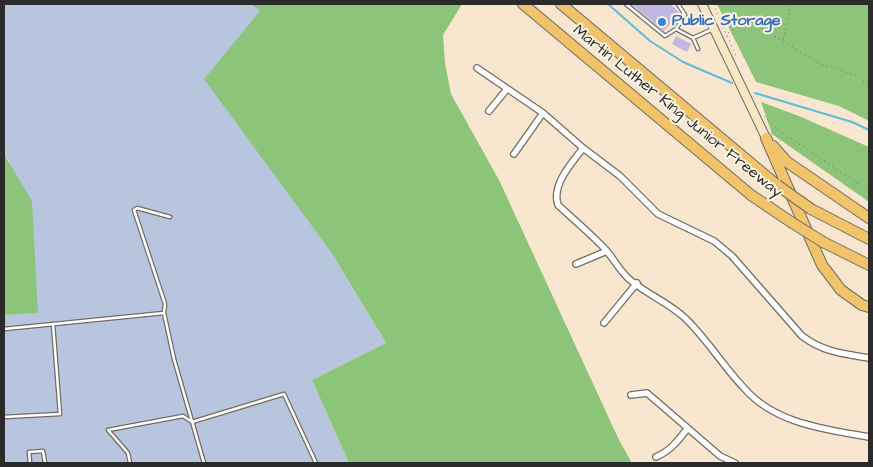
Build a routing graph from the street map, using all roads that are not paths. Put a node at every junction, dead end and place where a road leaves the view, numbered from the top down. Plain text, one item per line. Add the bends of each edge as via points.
1 (523, 4) edge
2 (561, 4) edge
3 (626, 4) edge
4 (678, 4) edge
5 (702, 4) edge
6 (714, 28) junction
7 (676, 29) junction
8 (693, 38) junction
9 (698, 49) dead end
10 (477, 68) dead end
11 (507, 89) junction
12 (489, 111) dead end
13 (543, 113) junction
14 (766, 138) junction
15 (583, 148) junction
16 (514, 154) dead end
17 (170, 217) dead end
18 (869, 218) edge
19 (869, 239) edge
20 (606, 251) junction
21 (576, 264) dead end
22 (869, 265) edge
23 (637, 283) junction
24 (869, 307) edge
25 (164, 313) junction
26 (604, 322) dead end
27 (53, 324) junction
28 (4, 329) edge
29 (869, 358) edge
30 (631, 395) dead end
31 (4, 418) edge
32 (192, 422) junction
33 (687, 429) junction
34 (869, 437) edge
35 (656, 457) dead end
36 (30, 463) edge
37 (45, 463) edge
38 (130, 463) edge
39 (204, 463) edge
40 (316, 463) edge
41 (734, 463) edge

1 - 22 highway, Martin Luther King Junior Freeway, bridge via 751,195 823,242
2 - 19 highway, Martin Luther King Junior Freeway, bridge via 777,185 811,209
3 - 7 lane via 665,36
4 - 7 lane via 685,14
5 - 6 main road
6 - 8 lane
6 - 14 main road
7 - 8 lane
8 - 9 lane
10 - 11 street
11 - 12 street
11 - 13 street
13 - 15 street
13 - 16 street
14 - 18 highway via 787,162
14 - 24 highway via 822,265 841,290
15 - 20 street via 561,180 558,205
15 - 29 street via 620,176 658,214 700,233 732,256 802,336 816,346 834,352
17 - 25 lane via 138,208 134,210 165,304
20 - 21 street
20 - 23 street via 617,268
23 - 26 street
23 - 34 street via 685,317 745,390 772,410 819,428
25 - 27 lane
25 - 32 lane
27 - 28 lane
27 - 31 lane via 60,414
30 - 33 street via 646,393
32 - 38 lane via 182,416 108,430 128,452
32 - 39 lane
32 - 40 lane via 284,394
33 - 35 street via 665,453
33 - 41 street via 720,456
36 - 37 lane via 29,452 43,451

